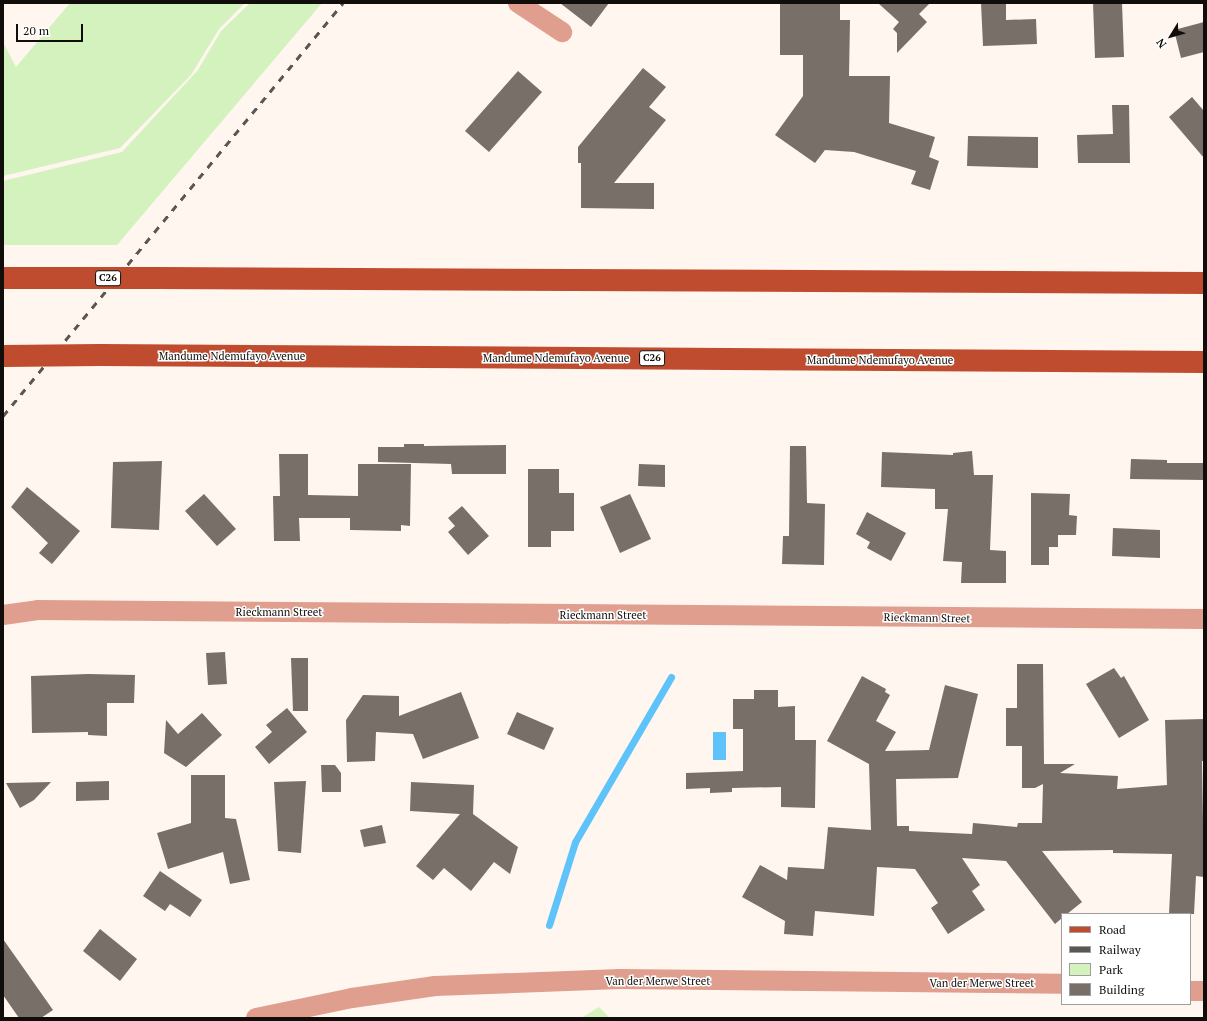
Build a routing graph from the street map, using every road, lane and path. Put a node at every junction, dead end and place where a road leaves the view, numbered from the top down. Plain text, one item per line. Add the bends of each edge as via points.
1 (518, 3) edge
2 (562, 32) dead end
3 (3, 278) edge
4 (1204, 283) edge
5 (3, 356) edge
6 (1204, 362) edge
7 (3, 615) edge
8 (1204, 619) edge
9 (1061, 984) edge
10 (1191, 991) edge
11 (1204, 991) edge
12 (256, 1018) edge

1 - 2 street
3 - 4 main road, C26, bridge
5 - 6 main road, Mandume Ndemufayo Avenue / C26, bridge
7 - 8 street, Rieckmann Street via 38,610
9 - 12 street, Van der Merwe Street via 620,979 435,986 352,998
10 - 11 street

